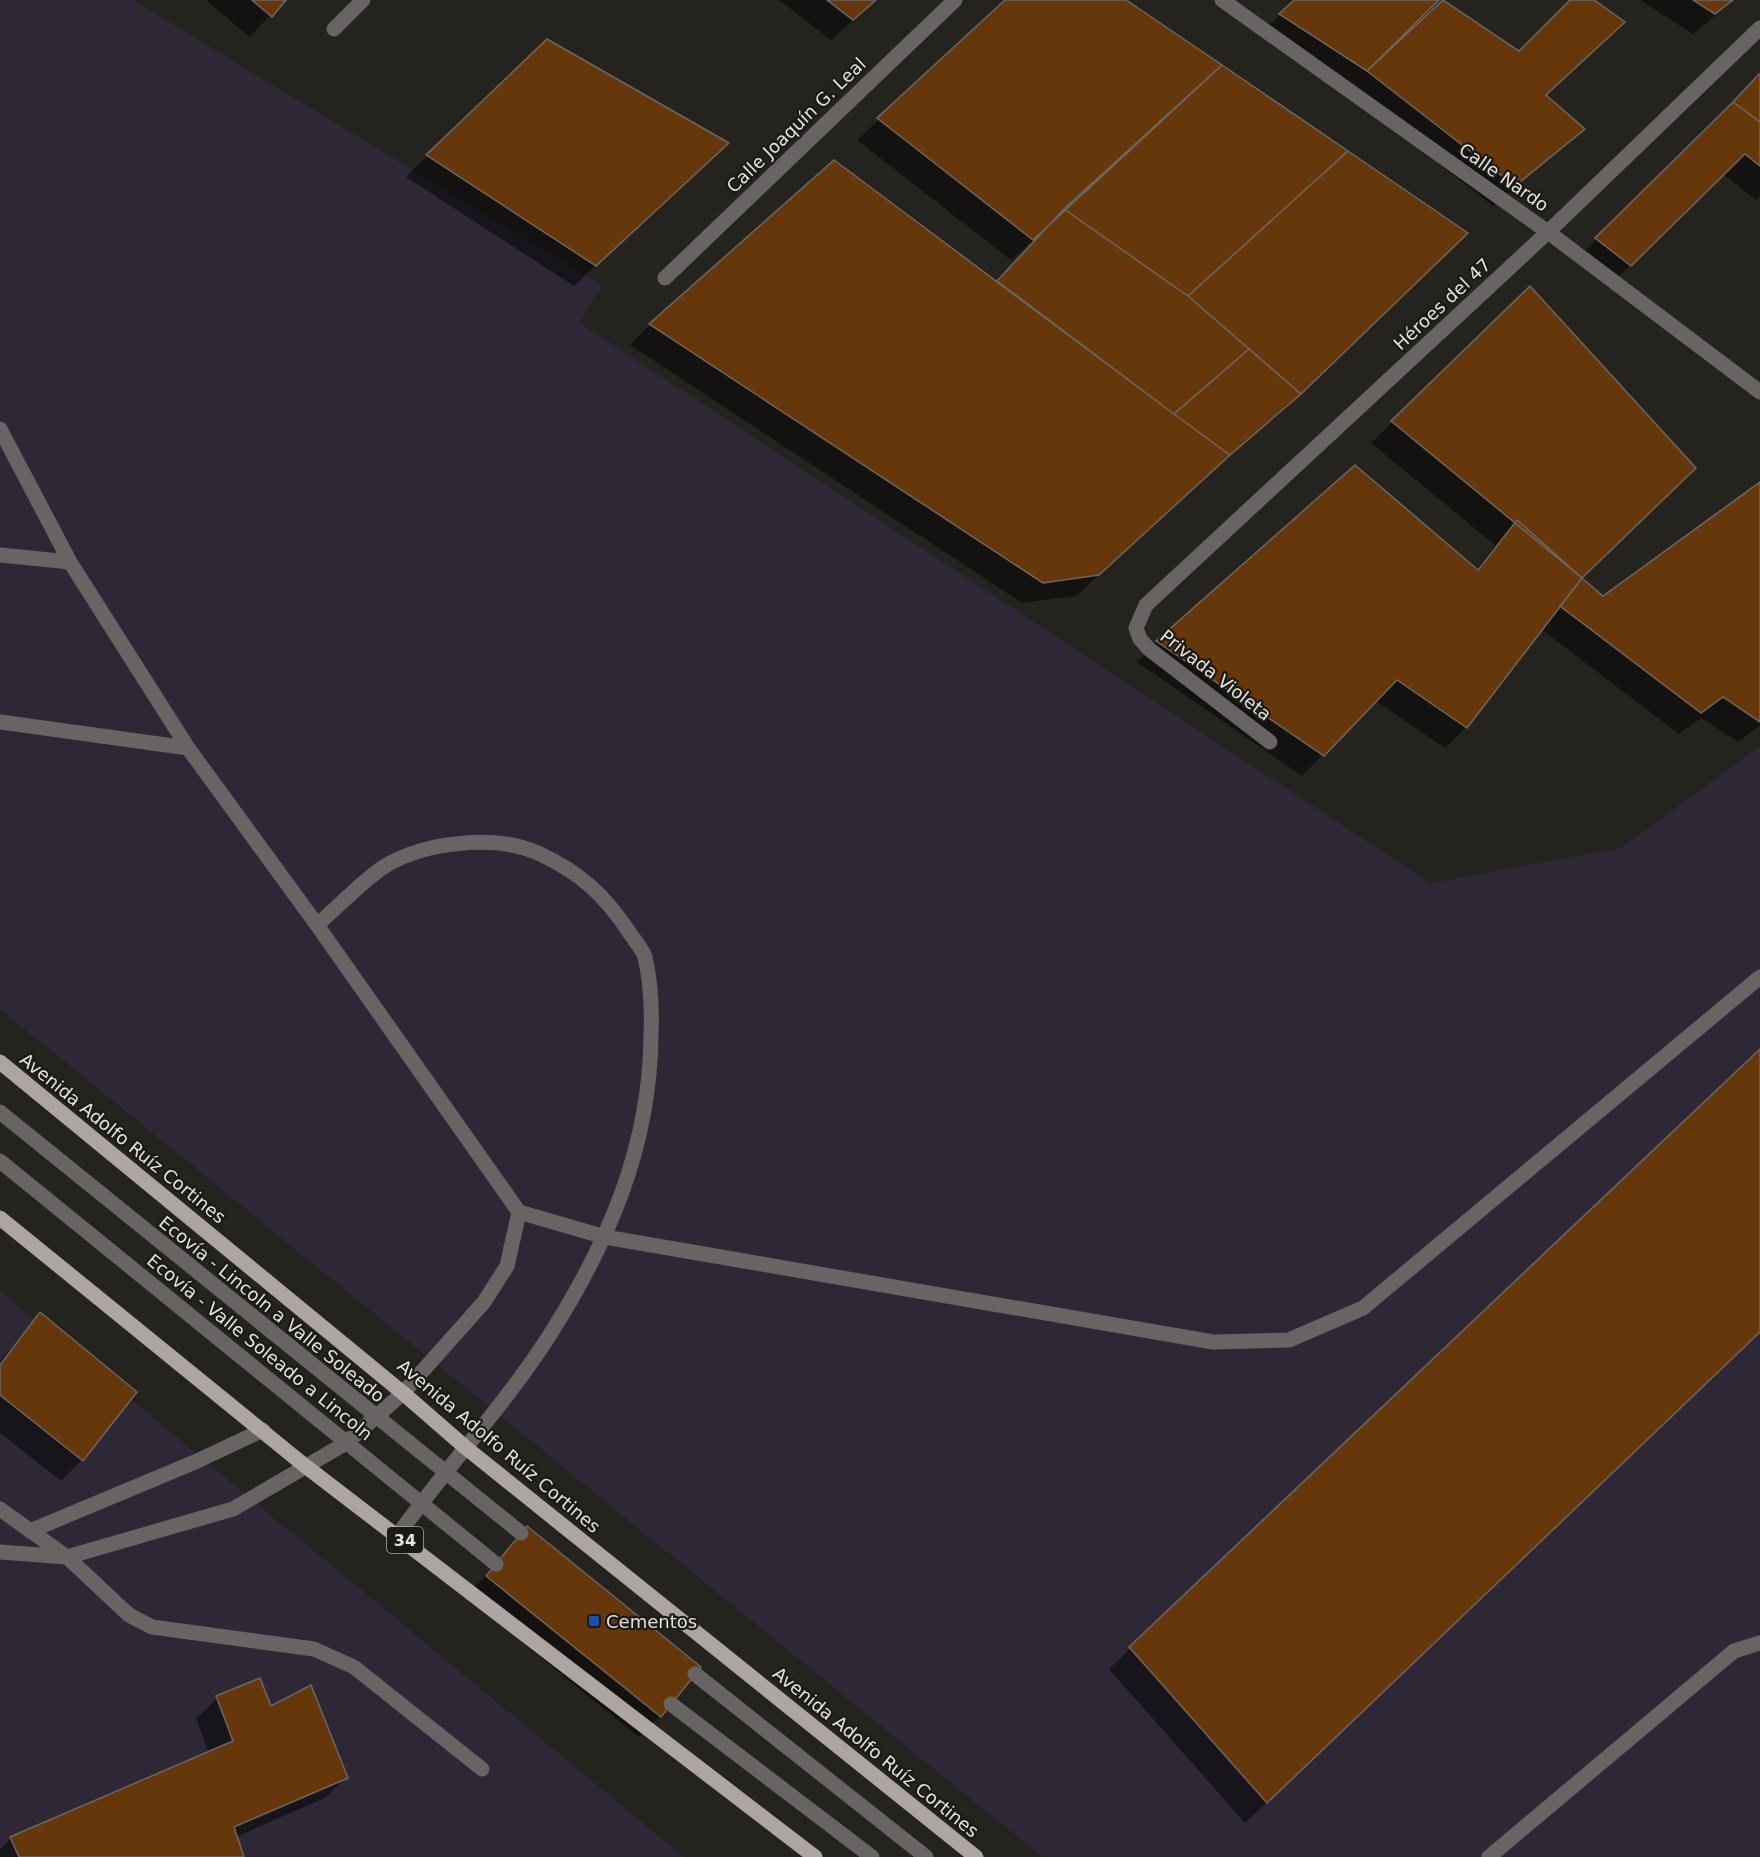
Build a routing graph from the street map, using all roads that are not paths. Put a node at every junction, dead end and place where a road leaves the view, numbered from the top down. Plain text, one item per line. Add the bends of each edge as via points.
1 (363, 0) edge
2 (954, 0) edge
3 (1222, 0) edge
4 (1760, 28) edge
5 (334, 29) dead end
6 (1548, 232) junction
7 (665, 278) dead end
8 (1760, 392) edge
9 (0, 429) edge
10 (0, 555) edge
11 (70, 562) junction
12 (1146, 605) joint
13 (0, 722) edge
14 (1270, 742) dead end
15 (188, 748) junction
16 (317, 926) junction
17 (1760, 977) edge
18 (0, 1062) edge
19 (0, 1112) edge
20 (0, 1161) edge
21 (519, 1212) junction
22 (0, 1218) edge
23 (605, 1237) junction
24 (403, 1393) junction
25 (376, 1419) junction
26 (263, 1430) junction
27 (346, 1443) junction
28 (465, 1447) junction
29 (304, 1465) junction
30 (446, 1472) junction
31 (422, 1502) junction
32 (0, 1509) edge
33 (30, 1530) junction
34 (521, 1533) dead end
35 (398, 1535) junction
36 (0, 1552) edge
37 (68, 1557) junction
38 (496, 1564) dead end
39 (1760, 1643) edge
40 (695, 1674) dead end
41 (672, 1704) dead end
42 (482, 1769) dead end
43 (815, 1857) edge
44 (872, 1857) edge
45 (926, 1857) edge
46 (976, 1857) edge
47 (1489, 1857) edge

1 - 5 street
2 - 7 street, Calle Joaquín G. Leal
3 - 6 street, Calle Nardo
4 - 6 street, Héroes del 47
6 - 8 street, Calle Nardo
6 - 12 street, Héroes del 47
9 - 11 street
10 - 11 street
11 - 15 street
12 - 14 street, Privada Violeta via 1136,628 1149,649
13 - 15 street
15 - 16 street
16 - 21 street
16 - 23 street via 385,867 418,851 466,842 523,847 570,868 612,906 645,955 652,1009 651,1060 639,1143
17 - 23 street via 1363,1308 1289,1340 1213,1342
18 - 24 main road, Avenida Adolfo Ruíz Cortines
19 - 25 street, Ecovía - Lincoln a Valle Soleado
20 - 27 street, Ecovía - Valle Soleado a Lincoln
21 - 23 street
21 - 24 street via 507,1266 497,1284
22 - 26 main road, 34
23 - 28 street via 552,1332 517,1384
24 - 25 street
24 - 28 main road, Avenida Adolfo Ruíz Cortines
25 - 27 street
25 - 30 street, Ecovía - Lincoln a Valle Soleado
26 - 29 main road, 34
26 - 33 street
27 - 29 street
27 - 31 street, Ecovía - Valle Soleado a Lincoln
28 - 30 street
28 - 46 main road, Avenida Adolfo Ruíz Cortines
29 - 35 main road, 34
29 - 37 street via 233,1509
30 - 31 street
30 - 34 street, Ecovía - Lincoln a Valle Soleado
31 - 35 street
31 - 38 street, Ecovía - Valle Soleado a Lincoln
32 - 33 street
33 - 37 street
35 - 43 main road, 34
36 - 37 street
37 - 42 street via 129,1615 152,1627 314,1649 354,1667
39 - 47 street via 1734,1651
40 - 45 street
41 - 44 street

